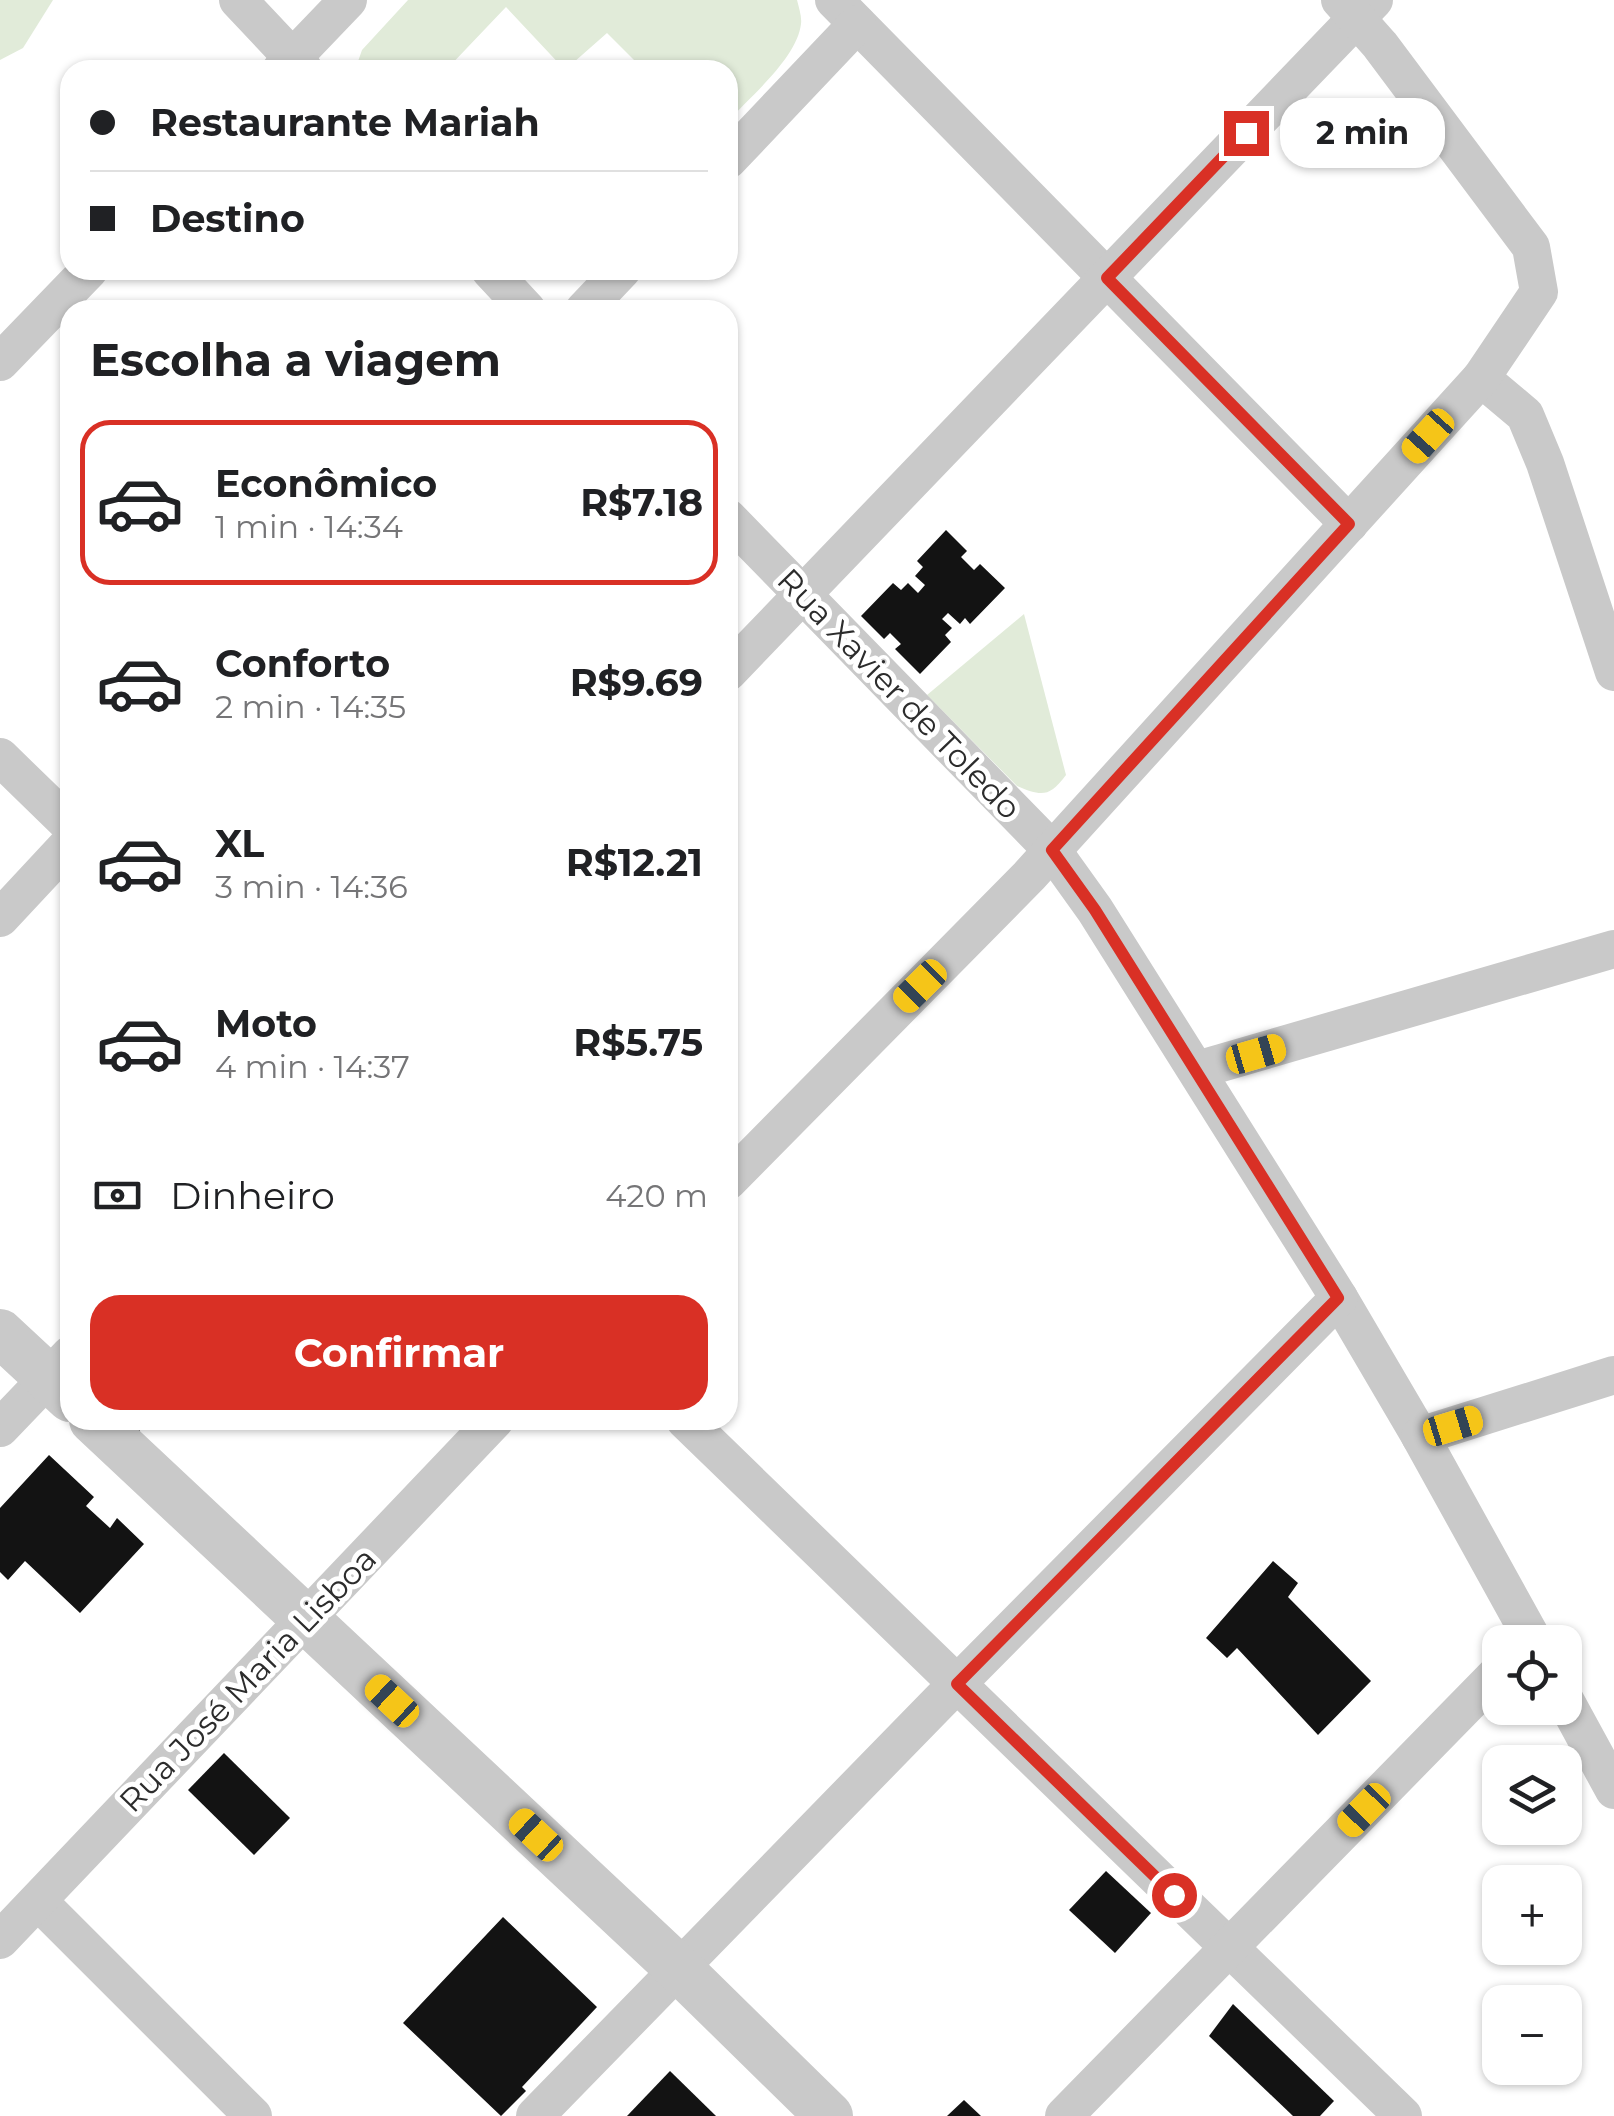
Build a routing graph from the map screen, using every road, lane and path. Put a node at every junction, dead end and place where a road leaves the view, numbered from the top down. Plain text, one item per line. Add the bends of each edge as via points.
1 (238, 0) edge
2 (348, 0) edge
3 (1357, 6) edge
4 (846, 12) edge
5 (288, 60) edge
6 (298, 60) edge
7 (738, 147) edge
8 (1107, 278) junction
9 (79, 280) edge
10 (500, 280) edge
11 (612, 280) edge
12 (518, 300) edge
13 (594, 300) edge
14 (0, 362) edge
15 (1481, 378) junction
16 (1349, 524) junction
17 (738, 529) edge
18 (801, 595) junction
19 (738, 661) edge
20 (1614, 672) edge
21 (0, 757) edge
22 (60, 814) edge
23 (1052, 850) junction
24 (60, 855) edge
25 (0, 918) edge
26 (1614, 949) edge
27 (1197, 1070) junction
28 (738, 1170) edge
29 (1338, 1298) junction
30 (0, 1333) edge
31 (60, 1375) edge
32 (1614, 1376) edge
33 (60, 1379) edge
34 (0, 1428) edge
35 (105, 1430) edge
36 (486, 1430) edge
37 (694, 1430) edge
38 (1420, 1436) junction
39 (306, 1621) junction
40 (1522, 1625) edge
41 (957, 1684) junction
42 (1482, 1689) edge
43 (1579, 1725) edge
44 (1614, 1790) edge
45 (38, 1901) junction
46 (0, 1940) edge
47 (1229, 1948) junction
48 (680, 1969) junction
49 (253, 2116) edge
50 (535, 2116) edge
51 (829, 2116) edge
52 (1064, 2116) edge
53 (1403, 2116) edge

1 - 5 street
2 - 6 street
3 - 8 street
3 - 15 street via 1531,248 1539,292
4 - 7 street
4 - 8 street
8 - 16 street
8 - 18 street
9 - 14 street
10 - 12 street
11 - 13 street
15 - 16 street
15 - 20 street via 1525,414
16 - 23 street
17 - 18 street, Rua Xavier de Toledo
18 - 19 street
18 - 23 street, Rua Xavier de Toledo
21 - 22 street
23 - 27 street, Rua Xavier de Toledo
23 - 28 street
24 - 25 street
26 - 27 street
27 - 29 street, Rua Xavier de Toledo
29 - 38 street, Rua Xavier de Toledo
29 - 41 street
30 - 31 street
32 - 38 street
33 - 34 street
35 - 39 street
36 - 39 street, Rua José Maria Lisboa
37 - 41 street
38 - 40 street, Rua Xavier de Toledo
39 - 45 street, Rua José Maria Lisboa
39 - 48 street
41 - 47 street
41 - 48 street
42 - 47 street
43 - 44 street
45 - 46 street, Rua José Maria Lisboa
45 - 49 street
47 - 52 street
47 - 53 street
48 - 50 street
48 - 51 street

